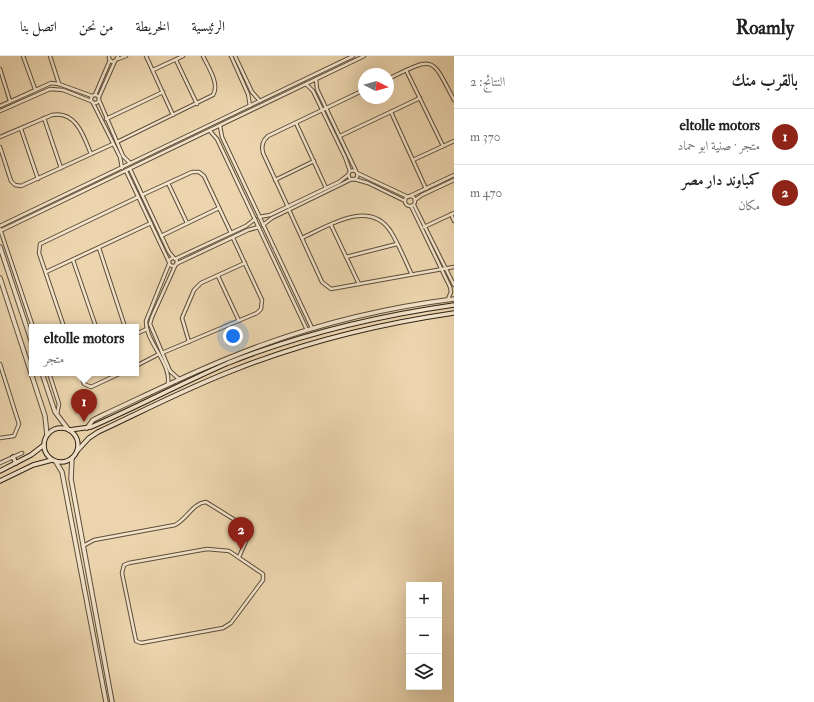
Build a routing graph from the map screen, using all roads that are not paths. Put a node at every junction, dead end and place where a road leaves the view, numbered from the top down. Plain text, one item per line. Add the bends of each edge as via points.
1 (23, 56) edge
2 (50, 56) edge
3 (109, 56) edge
4 (126, 56) edge
5 (146, 56) edge
6 (183, 56) edge
7 (203, 56) edge
8 (230, 56) edge
9 (353, 56) edge
10 (364, 56) edge
11 (236, 58) edge
12 (117, 59) edge
13 (110, 60) junction
14 (176, 60) junction
15 (233, 61) junction
16 (0, 69) edge
17 (153, 70) junction
18 (406, 70) junction
19 (394, 76) edge
20 (316, 79) junction
21 (59, 84) junction
22 (306, 84) junction
23 (35, 89) junction
24 (163, 92) junction
25 (358, 93) edge
26 (93, 95) junction
27 (420, 98) junction
28 (99, 99) junction
29 (454, 100) edge
30 (10, 101) junction
31 (260, 101) junction
32 (92, 102) junction
33 (197, 104) junction
34 (0, 106) edge
35 (250, 106) junction
36 (246, 108) junction
37 (326, 108) junction
38 (323, 110) junction
39 (0, 111) edge
40 (247, 112) junction
41 (391, 112) junction
42 (173, 115) junction
43 (44, 118) junction
44 (106, 119) junction
45 (296, 123) junction
46 (220, 126) junction
47 (21, 128) junction
48 (210, 131) junction
49 (340, 136) junction
50 (0, 137) edge
51 (182, 139) junction
52 (117, 142) junction
53 (454, 142) edge
54 (184, 143) junction
55 (114, 144) junction
56 (444, 146) junction
57 (0, 147) edge
58 (226, 147) junction
59 (222, 149) junction
60 (91, 154) junction
61 (413, 160) junction
62 (314, 161) junction
63 (131, 163) junction
64 (61, 168) junction
65 (122, 168) junction
66 (130, 169) junction
67 (126, 171) junction
68 (350, 171) junction
69 (356, 172) junction
70 (348, 175) junction
71 (454, 175) edge
72 (38, 179) junction
73 (353, 179) junction
74 (275, 180) junction
75 (454, 180) edge
76 (168, 183) junction
77 (83, 186) junction
78 (326, 188) junction
79 (426, 189) junction
80 (85, 190) junction
81 (248, 193) junction
82 (142, 195) junction
83 (244, 195) junction
84 (409, 196) junction
85 (138, 197) junction
86 (415, 200) junction
87 (405, 201) junction
88 (414, 205) junction
89 (288, 206) junction
90 (411, 206) junction
91 (219, 208) junction
92 (289, 210) junction
93 (454, 213) edge
94 (450, 214) junction
95 (259, 217) junction
96 (255, 219) junction
97 (454, 221) edge
98 (151, 223) junction
99 (187, 223) junction
100 (331, 224) junction
101 (263, 225) junction
102 (0, 226) edge
103 (259, 227) junction
104 (424, 227) junction
105 (0, 230) edge
106 (231, 233) junction
107 (161, 236) junction
108 (233, 238) junction
109 (302, 238) junction
110 (397, 244) junction
111 (0, 247) edge
112 (99, 248) junction
113 (346, 257) junction
114 (174, 259) junction
115 (73, 260) junction
116 (169, 263) junction
117 (245, 263) junction
118 (176, 265) junction
119 (454, 267) edge
120 (441, 268) junction
121 (445, 268) junction
122 (46, 272) junction
123 (411, 273) junction
124 (218, 276) junction
125 (0, 278) edge
126 (360, 284) junction
127 (454, 285) edge
128 (448, 299) junction
129 (454, 299) edge
130 (454, 305) edge
131 (454, 313) edge
132 (369, 320) junction
133 (239, 321) junction
134 (355, 323) junction
135 (32, 324) edge
136 (63, 324) edge
137 (95, 324) edge
138 (124, 324) edge
139 (312, 328) junction
140 (370, 328) junction
141 (147, 329) junction
142 (308, 330) junction
143 (357, 331) junction
144 (139, 333) edge
145 (29, 334) edge
146 (189, 342) junction
147 (162, 353) junction
148 (159, 354) junction
149 (0, 364) edge
150 (139, 364) edge
151 (29, 367) edge
152 (1, 369) edge
153 (32, 376) edge
154 (43, 376) edge
155 (50, 376) edge
156 (81, 376) edge
157 (115, 376) edge
158 (179, 379) junction
159 (168, 384) junction
160 (57, 415) junction
161 (87, 428) junction
162 (69, 429) junction
163 (47, 435) junction
164 (0, 438) edge
165 (44, 445) junction
166 (77, 451) junction
167 (22, 453) dead end
168 (14, 457) junction
169 (72, 458) junction
170 (54, 461) junction
171 (0, 463) edge
172 (16, 463) junction
173 (0, 471) edge
174 (71, 479) junction
175 (64, 480) junction
176 (0, 481) edge
177 (83, 546) junction
178 (239, 557) junction
179 (106, 702) edge
180 (112, 702) edge

1 - 23 street
2 - 21 street
3 - 13 street
4 - 12 street
5 - 17 street
6 - 14 street
7 - 33 street via 215,83 215,89 211,97
8 - 15 street
9 - 31 street
10 - 20 street
11 - 15 street
11 - 31 street via 252,92
12 - 13 street
12 - 28 street
13 - 26 street
14 - 17 street
14 - 33 street
15 - 35 street via 248,94
16 - 30 street
17 - 24 street
18 - 19 street
18 - 27 street
18 - 29 street via 424,62 433,63 440,70
20 - 22 street
20 - 37 street via 317,89
21 - 23 street via 51,83
21 - 26 street
22 - 38 street via 312,89
22 - 40 street
23 - 30 street
24 - 42 street
24 - 44 street
25 - 37 street
26 - 28 street
26 - 32 street
27 - 41 street
27 - 56 street
28 - 32 street
28 - 44 street
30 - 34 street
31 - 35 street
32 - 39 street via 63,90 50,88
32 - 55 street
33 - 42 street
35 - 36 street
36 - 40 street
36 - 51 street
37 - 38 street
37 - 49 street
38 - 45 street
38 - 68 street
40 - 46 street
41 - 49 street
41 - 61 street
42 - 52 street
43 - 47 street
43 - 60 street via 54,114 74,122 79,127
43 - 64 street
44 - 52 street
45 - 62 street
45 - 74 street via 268,136 262,144 262,150
46 - 48 street
46 - 58 street
47 - 50 street
47 - 72 street
48 - 54 street
48 - 59 street
49 - 69 street
51 - 54 street
51 - 63 street
52 - 63 street via 124,158
53 - 56 street
54 - 66 street
55 - 60 street
55 - 65 street
56 - 61 street
57 - 72 street via 11,181 15,185 23,186
58 - 59 street
58 - 81 street
59 - 83 street
60 - 64 street
61 - 79 street
62 - 74 street
62 - 78 street
63 - 65 street
64 - 72 street
65 - 77 street
66 - 67 street
66 - 82 street
67 - 80 street
67 - 85 street
68 - 69 street
68 - 70 street
69 - 73 street
69 - 84 street
70 - 73 street
70 - 78 street via 342,181
71 - 79 street
73 - 87 street via 368,183
73 - 92 street
74 - 89 street
75 - 86 street
76 - 82 street
76 - 91 street via 192,172 199,172 204,176
76 - 99 street
77 - 80 street
77 - 102 street
78 - 89 street
79 - 84 street
80 - 105 street
81 - 83 street
81 - 95 street
82 - 107 street
83 - 96 street
84 - 86 street
84 - 87 street
85 - 98 street
85 - 122 street via 42,242 38,250
86 - 88 street
87 - 90 street
88 - 90 street
88 - 104 street
89 - 95 street via 270,215
90 - 120 street
91 - 99 street
91 - 106 street
92 - 101 street
92 - 109 street
93 - 94 street
94 - 97 street
94 - 104 street
95 - 101 street
96 - 103 street
96 - 106 street via 249,225
98 - 112 street
98 - 116 street
99 - 107 street
100 - 109 street
100 - 110 street via 353,216 371,217 386,226
100 - 113 street
101 - 139 street
103 - 108 street
103 - 142 street
104 - 121 street
105 - 135 street
106 - 114 street
107 - 114 street
108 - 117 street
108 - 118 street
109 - 126 street via 326,286 334,289
110 - 113 street
110 - 123 street
111 - 145 street
112 - 115 street
112 - 138 street
113 - 126 street
114 - 116 street
114 - 118 street
115 - 122 street
115 - 137 street
116 - 118 street
116 - 141 street via 146,318
117 - 124 street
117 - 133 street via 262,300 262,306 257,313
118 - 147 street via 150,322
119 - 121 street
120 - 121 street
120 - 123 street
120 - 128 street via 451,290
121 - 127 street
122 - 136 street
123 - 126 street
124 - 133 street
124 - 146 street via 201,283 194,290 182,318
125 - 151 street
128 - 129 street
128 - 139 street
130 - 132 street
131 - 140 street
132 - 134 street
132 - 140 street via 367,324
133 - 146 street
134 - 143 street
134 - 161 street via 306,336 229,363
139 - 142 street
140 - 143 street
141 - 144 street
141 - 148 street
142 - 158 street via 234,355
143 - 166 street via 319,341 227,373 98,432
146 - 147 street
147 - 158 street via 170,371
148 - 150 street
148 - 159 street via 167,373
149 - 152 street
152 - 164 street via 19,428 14,436
153 - 163 street via 45,416
154 - 160 street
155 - 160 street via 59,402
156 - 157 street via 84,384 91,387
158 - 159 street
159 - 161 street via 94,419
160 - 162 street
161 - 162 street
162 - 163 street via 54,429
162 - 166 street via 77,439
163 - 165 street
165 - 170 street via 46,454
165 - 172 street
166 - 169 street
167 - 168 street
168 - 171 street
168 - 172 street
169 - 170 street via 63,462
169 - 174 street
170 - 175 street
170 - 176 street via 33,465
172 - 173 street
174 - 175 street
174 - 177 street
175 - 179 street
177 - 178 street via 94,540 175,525 198,504 206,502 251,530
177 - 180 street
178 - 178 street via 229,551 212,549 124,565 122,572 136,641 141,643 229,626 263,578 261,572

